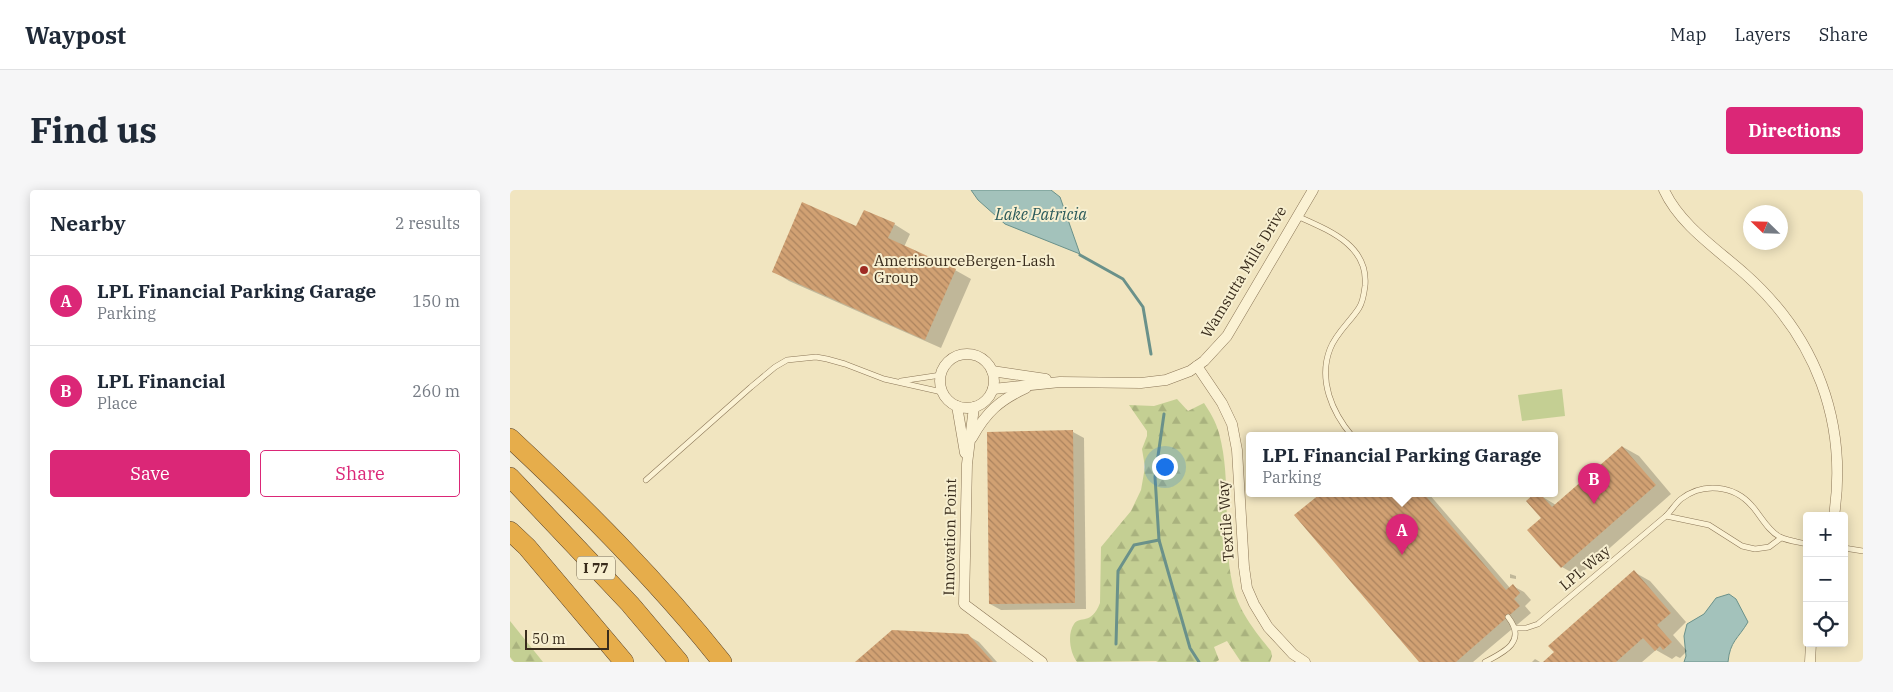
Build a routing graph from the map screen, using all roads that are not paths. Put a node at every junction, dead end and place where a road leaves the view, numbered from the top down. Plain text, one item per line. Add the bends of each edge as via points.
1 (1313, 190) edge
2 (1664, 190) edge
3 (1296, 216) junction
4 (1197, 366) junction
5 (992, 371) junction
6 (941, 375) junction
7 (898, 381) junction
8 (1060, 382) junction
9 (1033, 385) junction
10 (993, 389) junction
11 (942, 392) junction
12 (957, 406) junction
13 (974, 407) junction
14 (1349, 432) edge
15 (510, 438) edge
16 (970, 443) junction
17 (967, 464) junction
18 (510, 477) edge
19 (646, 480) dead end
20 (1834, 512) edge
21 (1666, 516) junction
22 (510, 531) edge
23 (1781, 538) junction
24 (1803, 543) edge
25 (1848, 549) edge
26 (1863, 551) edge
27 (1508, 617) dead end
28 (1515, 628) junction
29 (1811, 647) edge
30 (1299, 661) edge
31 (624, 662) edge
32 (679, 662) edge
33 (722, 662) edge
34 (1042, 662) edge
35 (1485, 662) edge
36 (1810, 662) edge

1 - 3 street, Wamsutta Mills Drive
2 - 20 street via 1689,225 1772,300 1804,344 1823,386 1832,417 1837,474
3 - 4 street, Wamsutta Mills Drive via 1226,336
3 - 14 lane via 1344,240 1358,255 1366,275 1359,308 1330,348 1326,369 1328,395 1339,421
4 - 8 street via 1176,377 1141,383
4 - 30 street, Textile Way via 1232,424 1237,450 1247,588 1268,627
5 - 6 street via 984,359 967,353 949,360
5 - 8 street
5 - 10 street
6 - 7 lane
6 - 11 street
7 - 11 lane
7 - 19 lane via 827,359 787,360 775,366
8 - 9 street
9 - 10 street
9 - 16 street via 996,405
10 - 13 street via 986,401
11 - 12 street
12 - 13 street
12 - 17 street, Innovation Point
13 - 16 street, Innovation Point
15 - 33 highway via 631,556
16 - 17 street, Innovation Point
17 - 34 street, Innovation Point via 964,604
18 - 32 highway, I 77 via 630,604
21 - 23 lane via 1709,525 1742,546 1755,549 1769,547
21 - 23 lane, LPL Way via 1682,498 1715,487 1732,491 1750,504
21 - 28 lane, LPL Way via 1538,624
22 - 31 highway, I 77 via 528,547
23 - 24 lane
25 - 26 lane
27 - 28 lane
28 - 35 lane via 1515,638 1510,647
29 - 36 street

